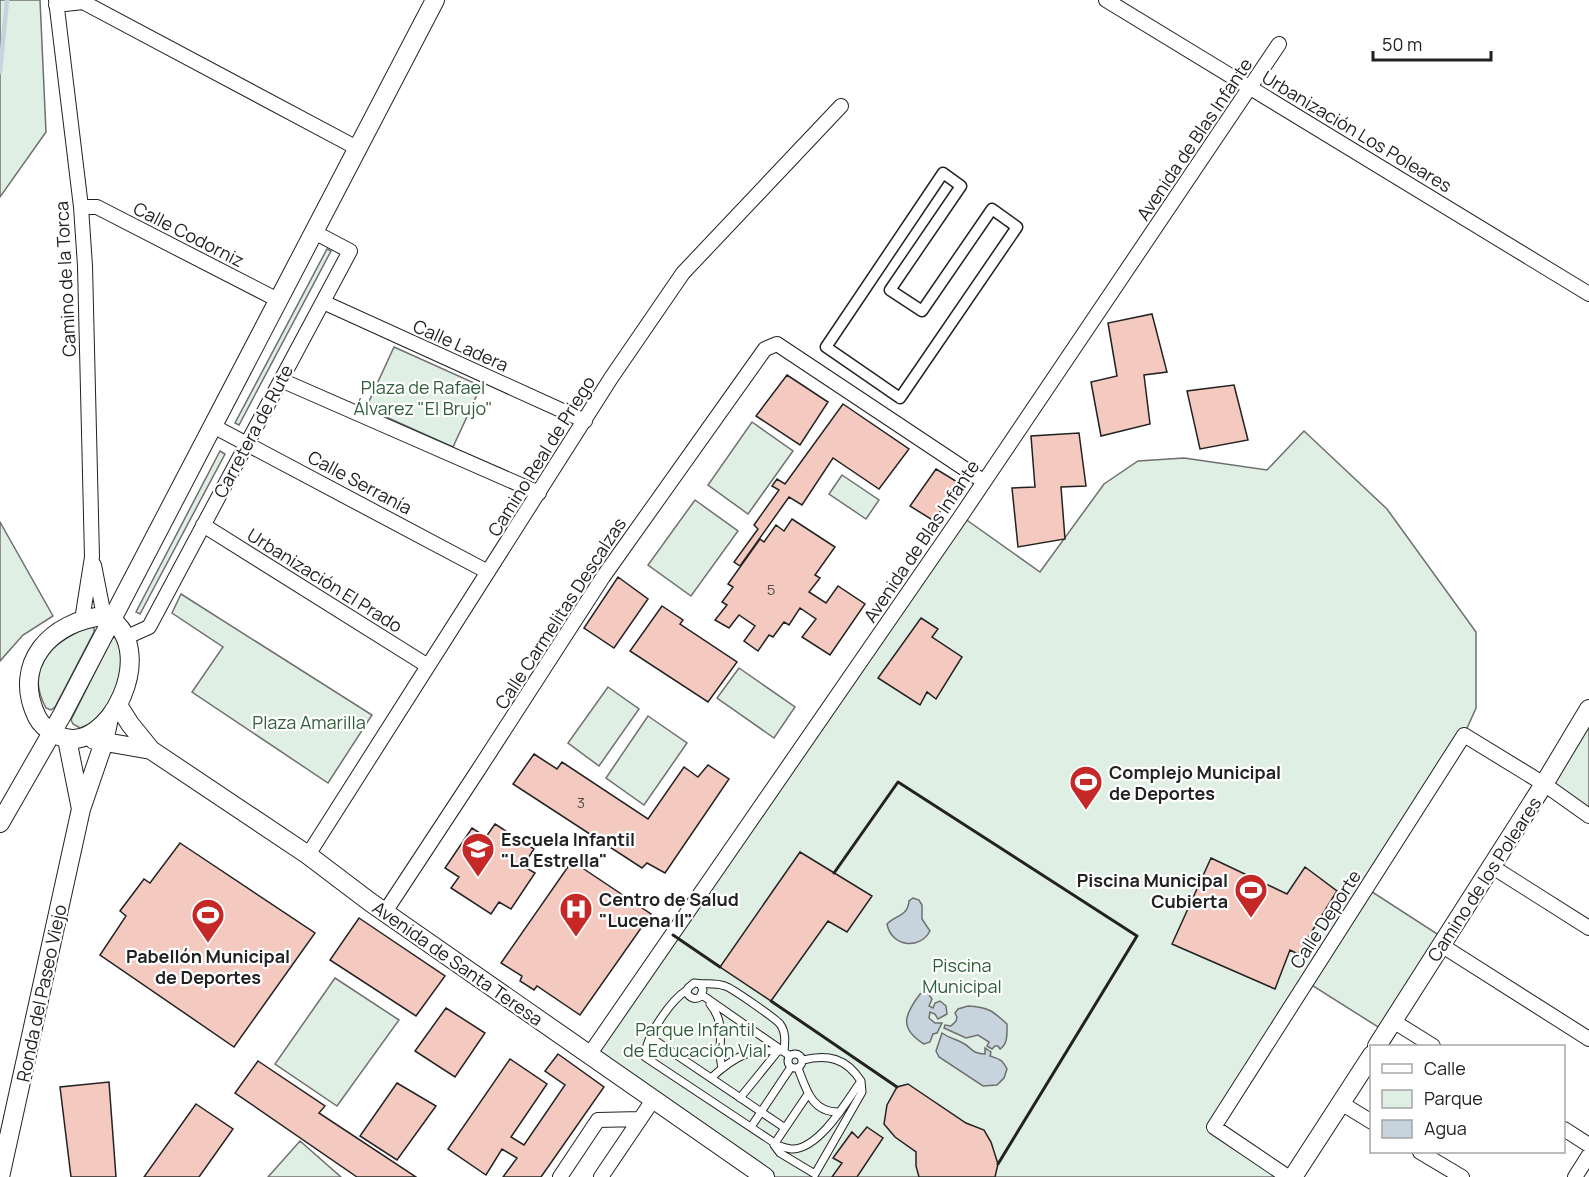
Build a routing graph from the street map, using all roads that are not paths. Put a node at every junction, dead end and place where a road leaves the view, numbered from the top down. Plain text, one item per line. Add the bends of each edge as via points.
1 (435, 0) edge
2 (1106, 0) edge
3 (83, 1) edge
4 (56, 3) edge
5 (1279, 44) dead end
6 (1250, 88) junction
7 (841, 106) dead end
8 (357, 148) junction
9 (81, 207) junction
10 (314, 232) junction
11 (1589, 294) edge
12 (278, 300) junction
13 (323, 302) junction
14 (826, 347) joint
15 (281, 380) junction
16 (585, 421) junction
17 (213, 426) junction
18 (248, 442) junction
19 (983, 481) junction
20 (539, 493) junction
21 (203, 525) junction
22 (92, 557) junction
23 (488, 572) junction
24 (108, 617) junction
25 (82, 620) junction
26 (127, 637) junction
27 (429, 666) junction
28 (1589, 709) edge
29 (114, 711) junction
30 (67, 736) junction
31 (104, 742) junction
32 (151, 750) junction
33 (1544, 784) junction
34 (81, 810) junction
35 (1589, 816) edge
36 (0, 823) edge
37 (308, 855) junction
38 (1491, 866) junction
39 (385, 912) junction
40 (1589, 928) edge
41 (1441, 945) junction
42 (701, 986) junction
43 (687, 990) junction
44 (702, 995) junction
45 (1393, 1021) junction
46 (650, 1037) junction
47 (1589, 1039) edge
48 (1378, 1045) edge
49 (1430, 1045) edge
50 (784, 1053) junction
51 (589, 1055) junction
52 (1370, 1056) edge
53 (803, 1060) junction
54 (795, 1067) junction
55 (722, 1068) junction
56 (711, 1078) junction
57 (861, 1081) junction
58 (808, 1094) junction
59 (740, 1098) junction
60 (653, 1100) junction
61 (1341, 1103) junction
62 (761, 1112) junction
63 (839, 1112) junction
64 (640, 1119) junction
65 (1370, 1121) edge
66 (751, 1127) junction
67 (785, 1128) junction
68 (1565, 1130) edge
69 (768, 1138) junction
70 (775, 1143) junction
71 (1589, 1145) edge
72 (1422, 1153) edge
73 (1589, 1155) edge
74 (814, 1175) edge
75 (0, 1177) edge
76 (560, 1177) edge
77 (601, 1177) edge
78 (765, 1177) edge
79 (1288, 1177) edge
80 (1293, 1177) edge
81 (1462, 1177) edge
82 (1575, 1177) edge

1 - 8 street, Carretera de Rute
2 - 6 street, Urbanización Los Poleares
3 - 4 street
3 - 8 street
4 - 9 street, Camino de la Torca
5 - 6 street, Avenida de Blas Infante
6 - 11 street, Urbanización Los Poleares
6 - 19 street, Avenida de Blas Infante
7 - 16 street, Camino Real de Priego via 683,273
8 - 10 street, Carretera de Rute
9 - 12 street, Calle Codorniz via 97,207
9 - 22 street, Camino de la Torca
10 - 12 street, Carretera de Rute
10 - 13 street, Carretera de Rute via 350,251
12 - 17 street, Carretera de Rute
13 - 15 street, Carretera de Rute
13 - 16 street, Calle Ladera
14 - 14 street via 944,173 961,186 890,290 922,311 992,208 1017,227 900,398
15 - 18 street, Carretera de Rute
15 - 20 street
16 - 20 street, Camino Real de Priego
17 - 18 street, Calle Serranía
17 - 24 street, Carretera de Rute
18 - 21 street, Carretera de Rute
18 - 23 street, Calle Serranía
19 - 39 street, Calle Carmelitas Descalzas via 777,344 765,349 603,576
19 - 51 street, Avenida de Blas Infante
20 - 23 street, Camino Real de Priego
21 - 26 street, Carretera de Rute via 148,627
21 - 27 street, Urbanización El Prado
22 - 24 street, Camino de la Torca
22 - 25 street, Camino de la Torca
23 - 27 street, Camino Real de Priego
24 - 25 street
24 - 26 street
24 - 30 street, Carretera de Rute
25 - 30 street via 42,646 30,672 29,688 38,718
26 - 29 street, Ronda del Paseo Viejo via 128,678
27 - 37 street, Camino Real de Priego
28 - 33 street, Camino de los Poleares
29 - 30 street via 96,731
29 - 31 street, Ronda del Paseo Viejo
29 - 32 street, Avenida de Santa Teresa
30 - 31 street, Avenida de Santa Teresa
30 - 34 street, Ronda del Paseo Viejo
30 - 36 street, Carretera de Rute
31 - 32 street, Avenida de Santa Teresa
31 - 34 street, Ronda del Paseo Viejo
32 - 37 street, Avenida de Santa Teresa
33 - 35 street
33 - 38 street, Camino de los Poleares
33 - 79 street, Calle Deporte via 1464,735 1214,1127
34 - 75 street, Ronda del Paseo Viejo
37 - 39 street, Avenida de Santa Teresa
38 - 40 street
38 - 41 street, Camino de los Poleares
39 - 51 street, Avenida de Santa Teresa
41 - 45 street, Camino de los Poleares
41 - 47 street
42 - 43 lane via 694,983
42 - 44 lane
42 - 50 lane via 710,982 728,986 780,1024 786,1039
43 - 44 lane via 693,999
43 - 46 lane via 678,996
44 - 50 lane
44 - 55 lane via 721,1025
45 - 48 street, Camino de los Poleares
45 - 49 street
46 - 56 lane
46 - 66 lane via 645,1057
50 - 53 lane via 797,1053
50 - 54 lane
50 - 55 lane via 762,1049 739,1056
50 - 59 lane
51 - 60 street, Avenida de Santa Teresa
52 - 61 street
53 - 54 lane
53 - 57 lane via 820,1056 837,1060 855,1071
54 - 58 lane
54 - 62 lane
55 - 56 lane
56 - 59 lane
57 - 63 lane
57 - 74 lane via 862,1092
58 - 63 lane via 818,1107 829,1113
58 - 67 lane
59 - 62 lane
60 - 64 street
60 - 78 street, Avenida de Santa Teresa
61 - 65 street
61 - 80 street
62 - 66 lane
62 - 67 lane
63 - 70 lane via 813,1142 793,1149
64 - 76 street via 598,1120
64 - 77 street
66 - 69 lane
67 - 70 lane
68 - 71 street
69 - 70 lane
69 - 74 lane via 780,1153
72 - 81 street
73 - 82 street

